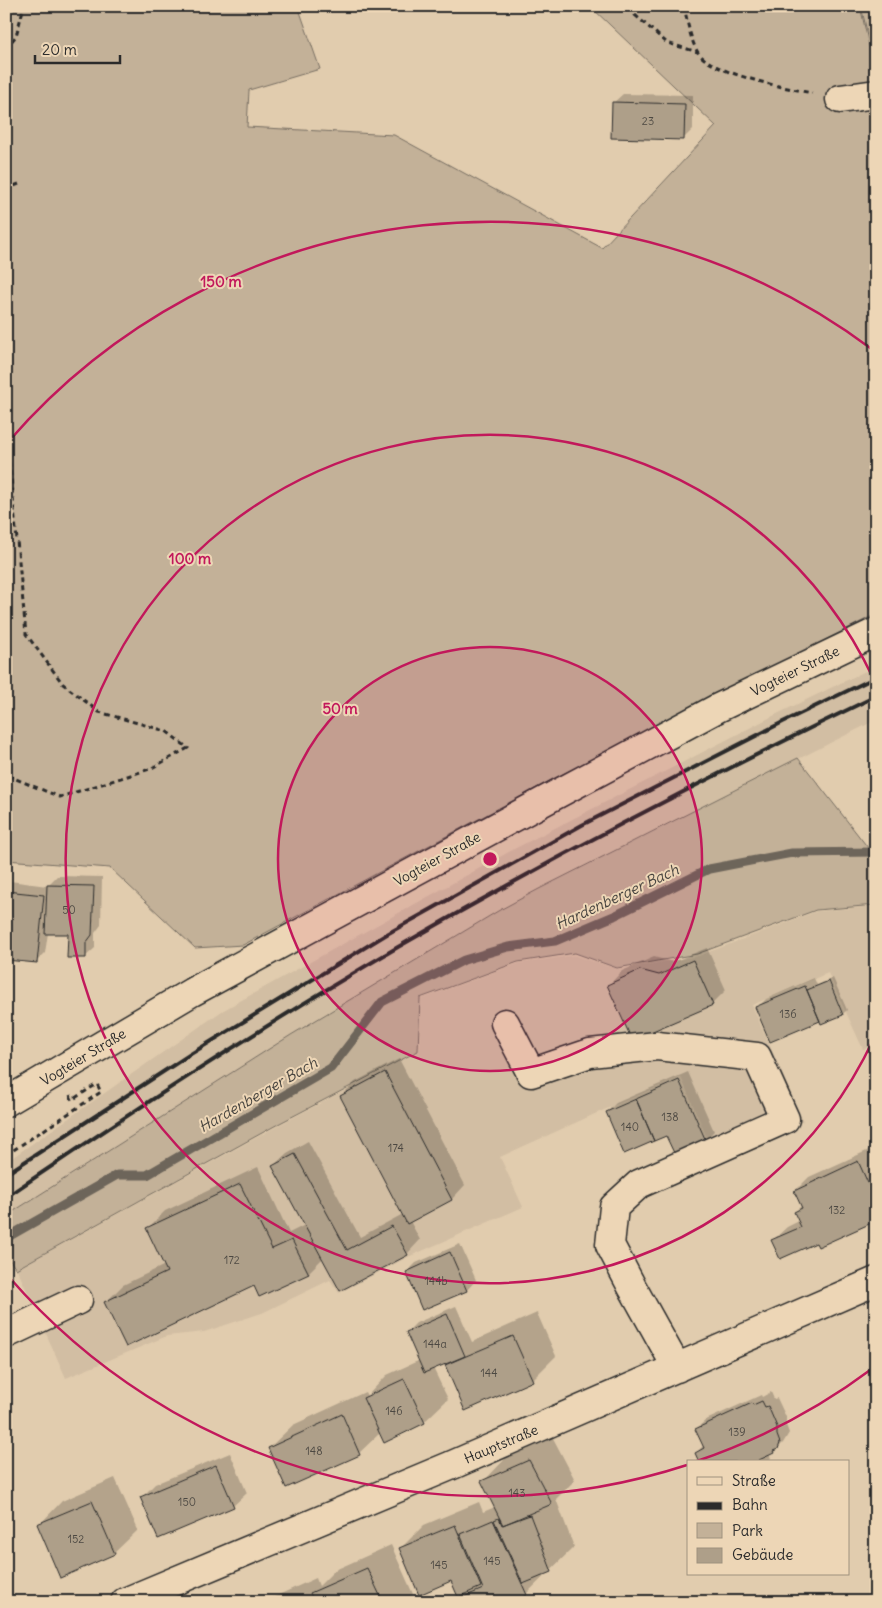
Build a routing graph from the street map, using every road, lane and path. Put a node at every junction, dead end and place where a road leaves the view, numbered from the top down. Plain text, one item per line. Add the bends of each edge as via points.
1 (24, 6) edge
2 (634, 6) edge
3 (684, 6) edge
4 (6, 48) edge
5 (698, 52) junction
6 (876, 94) edge
7 (840, 99) joint
8 (19, 184) dead end
9 (6, 189) edge
10 (6, 426) edge
11 (876, 632) edge
12 (6, 775) edge
13 (505, 1023) dead end
14 (101, 1092) dead end
15 (6, 1102) edge
16 (6, 1155) edge
17 (876, 1281) edge
18 (78, 1300) dead end
19 (6, 1334) edge
20 (678, 1368) junction
21 (125, 1602) edge

1 - 4 path via 16,36
2 - 5 path via 635,14 667,43
3 - 5 path
5 - 7 path via 718,68 773,85
6 - 7 main road
8 - 9 path
10 - 12 path via 26,634 63,684 100,712 166,731 188,748 150,770 60,797
11 - 15 main road, Vogteier Straße via 718,708 568,788 192,992
13 - 20 main road via 531,1073 590,1053 657,1046 757,1058 785,1119 639,1184 614,1207 610,1245
14 - 16 path
17 - 20 main road, Hauptstraße
18 - 19 main road
20 - 21 main road, Hauptstraße

